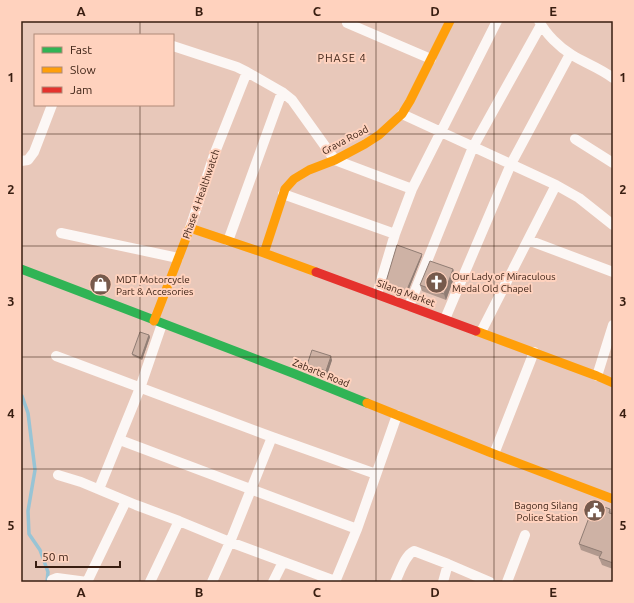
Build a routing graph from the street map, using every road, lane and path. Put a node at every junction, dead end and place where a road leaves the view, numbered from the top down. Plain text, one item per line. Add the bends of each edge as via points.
1 (450, 21) edge
2 (497, 21) edge
3 (347, 22) dead end
4 (540, 23) edge
5 (174, 46) edge
6 (570, 54) junction
7 (431, 59) junction
8 (245, 71) junction
9 (612, 75) edge
10 (282, 92) junction
11 (52, 106) edge
12 (402, 114) junction
13 (441, 132) junction
14 (575, 139) dead end
15 (473, 147) junction
16 (335, 160) junction
17 (21, 161) edge
18 (613, 163) edge
19 (511, 164) junction
20 (556, 185) junction
21 (412, 189) junction
22 (283, 194) junction
23 (613, 225) edge
24 (190, 228) junction
25 (61, 233) dead end
26 (395, 234) junction
27 (528, 240) junction
28 (228, 241) junction
29 (264, 253) junction
30 (178, 258) junction
31 (21, 269) edge
32 (613, 272) edge
33 (377, 294) junction
34 (409, 306) junction
35 (445, 319) junction
36 (158, 323) junction
37 (613, 327) edge
38 (481, 332) junction
39 (534, 352) junction
40 (56, 356) dead end
41 (598, 376) junction
42 (613, 383) edge
43 (140, 388) junction
44 (397, 416) junction
45 (272, 438) junction
46 (120, 440) junction
47 (494, 454) junction
48 (376, 474) junction
49 (58, 475) dead end
50 (99, 489) junction
51 (251, 490) junction
52 (613, 499) edge
53 (126, 501) junction
54 (179, 521) junction
55 (357, 529) junction
56 (525, 535) dead end
57 (230, 542) junction
58 (283, 562) junction
59 (448, 564) junction
60 (52, 580) dead end
61 (335, 581) edge
62 (87, 582) edge
63 (150, 582) edge
64 (212, 582) edge
65 (273, 582) edge
66 (395, 582) edge
67 (443, 582) edge
68 (490, 582) edge
69 (508, 582) edge

1 - 7 street, Grava Road
2 - 13 street
3 - 7 street
4 - 6 street via 555,42
4 - 15 street
5 - 8 street
6 - 9 street
6 - 19 street
7 - 12 street, Grava Road
8 - 10 street
8 - 24 street, Phase 4 Healthwatch
10 - 16 street via 296,104
10 - 28 street
11 - 17 street via 34,152 28,160
12 - 13 street
12 - 16 street, Grava Road via 379,135
13 - 15 street
13 - 21 street
14 - 18 street
15 - 19 street
15 - 34 street
16 - 21 street
16 - 22 street, Grava Road via 294,179
19 - 20 street
19 - 35 street
20 - 23 street via 579,198
20 - 27 street
21 - 26 street
22 - 26 street
22 - 29 street, Grava Road
24 - 28 street, Silang Market
24 - 30 street, Phase 4 Healthwatch
25 - 30 street
26 - 33 street
27 - 32 street
27 - 38 street
28 - 29 street, Silang Market
29 - 33 street, Silang Market
30 - 36 street, Phase 4 Healthwatch
31 - 36 street, Zabarte Road
33 - 34 street, Silang Market
34 - 35 street, Silang Market
35 - 38 street, Silang Market
36 - 43 street
36 - 44 street, Zabarte Road via 295,374
37 - 41 street
38 - 39 street, Silang Market
39 - 41 street, Silang Market
39 - 47 street
40 - 43 street
41 - 42 street, Silang Market
43 - 45 street
43 - 46 street
44 - 47 street, Zabarte Road
44 - 48 street
45 - 48 street
45 - 51 street
46 - 50 street
46 - 51 street
47 - 52 street, Zabarte Road
48 - 55 street
49 - 50 street
50 - 53 street
51 - 55 street
51 - 57 street
53 - 54 street
53 - 62 street
54 - 57 street
54 - 63 street
55 - 61 street
56 - 69 street
57 - 58 street
57 - 64 street
58 - 61 street
58 - 65 street
59 - 66 street via 414,551 410,552
59 - 67 street
59 - 68 street
60 - 62 street via 57,578

